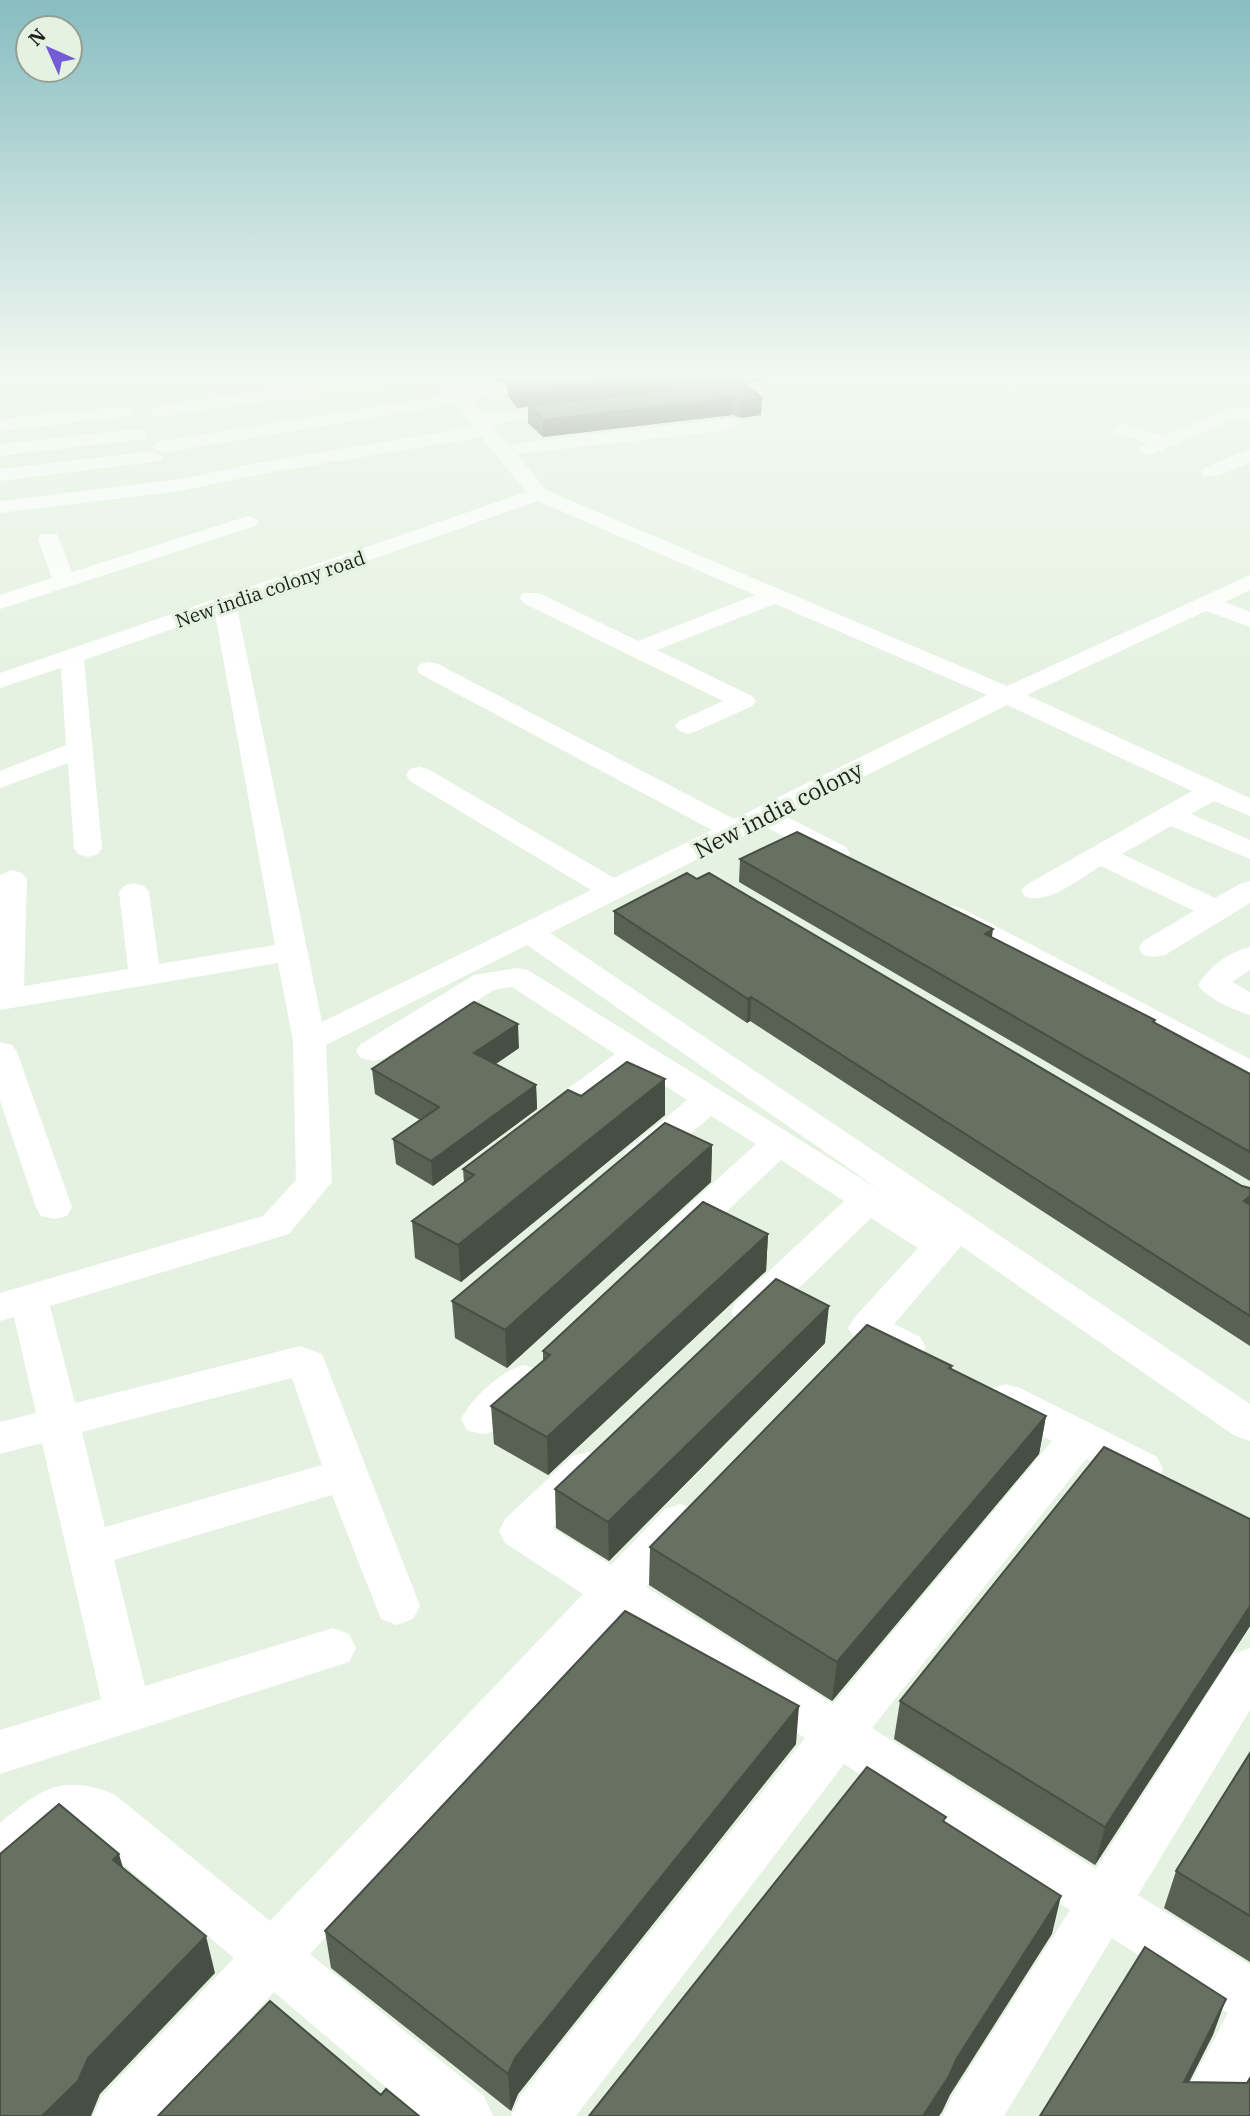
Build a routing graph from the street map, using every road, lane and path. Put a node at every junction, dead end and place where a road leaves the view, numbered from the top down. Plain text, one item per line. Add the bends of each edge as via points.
1 (225, 476) edge
2 (524, 476) edge
3 (539, 494) junction
4 (0, 507) edge
5 (248, 522) dead end
6 (49, 538) dead end
7 (64, 581) junction
8 (1250, 582) edge
9 (774, 596) junction
10 (531, 598) dead end
11 (0, 602) edge
12 (1205, 603) junction
13 (225, 605) junction
14 (1250, 620) edge
15 (638, 649) junction
16 (72, 659) junction
17 (429, 668) dead end
18 (0, 681) edge
19 (1007, 695) junction
20 (688, 726) dead end
21 (80, 749) junction
22 (419, 775) dead end
23 (0, 780) edge
24 (1212, 791) junction
25 (1250, 808) edge
26 (763, 815) junction
27 (1170, 815) junction
28 (733, 830) junction
29 (88, 848) dead end
30 (1250, 850) edge
31 (1100, 854) junction
32 (676, 861) junction
33 (862, 867) edge
34 (704, 878) edge
35 (12, 879) dead end
36 (613, 890) junction
37 (1250, 890) edge
38 (134, 891) dead end
39 (1036, 891) dead end
40 (922, 899) edge
41 (1216, 911) junction
42 (528, 932) junction
43 (1154, 948) dead end
44 (292, 951) junction
45 (1250, 956) edge
46 (145, 976) junction
47 (4, 1000) edge
48 (1250, 1005) edge
49 (309, 1041) junction
50 (373, 1051) dead end
51 (0, 1052) edge
52 (637, 1053) junction
53 (1250, 1072) edge
54 (710, 1099) junction
55 (780, 1142) junction
56 (517, 1144) edge
57 (616, 1178) edge
58 (867, 1200) junction
59 (54, 1207) dead end
60 (650, 1262) edge
61 (15, 1303) edge
62 (868, 1328) junction
63 (729, 1332) edge
64 (551, 1354) edge
65 (839, 1357) edge
66 (939, 1364) edge
67 (974, 1382) edge
68 (482, 1419) dead end
69 (59, 1422) junction
70 (1250, 1425) edge
71 (1080, 1437) junction
72 (0, 1438) edge
73 (610, 1446) edge
74 (346, 1474) junction
75 (1177, 1487) edge
76 (707, 1493) edge
77 (89, 1549) junction
78 (612, 1591) junction
79 (397, 1606) dead end
80 (333, 1648) dead end
81 (1250, 1668) edge
82 (128, 1714) junction
83 (838, 1734) junction
84 (0, 1752) edge
85 (0, 1855) edge
86 (1104, 1904) junction
87 (271, 1955) junction
88 (1250, 1996) edge
89 (1250, 2027) edge
90 (121, 2116) edge
91 (464, 2116) edge
92 (540, 2116) edge
93 (972, 2116) edge
94 (1202, 2116) edge

1 - 4 street
2 - 3 street
3 - 9 street
3 - 13 street, New india colony road
5 - 7 street
6 - 7 street
7 - 11 street
8 - 12 street, New india colony
9 - 15 street
9 - 19 street
10 - 15 street
12 - 14 street
12 - 19 street, New india colony
13 - 16 street, New india colony road
13 - 44 street
15 - 20 street via 743,701
16 - 18 street, New india colony road
16 - 21 street
17 - 28 street
19 - 24 street
19 - 26 street, New india colony
21 - 23 street
21 - 29 street
22 - 36 street
24 - 25 street
24 - 27 street
26 - 28 street, New india colony
26 - 33 street
27 - 30 street
27 - 31 street
28 - 32 street, New india colony
31 - 39 street
31 - 41 street
32 - 34 street
32 - 36 street, New india colony
35 - 47 street
36 - 42 street, New india colony
37 - 41 street
38 - 46 street
40 - 53 street
41 - 43 street
42 - 49 street, New india colony
42 - 70 street
44 - 46 street
44 - 49 street
45 - 48 street via 1220,975 1214,985
46 - 47 street
49 - 61 street via 314,1182 276,1225
50 - 52 street via 485,982 517,977
51 - 59 street
52 - 54 street
52 - 56 street
54 - 55 street
54 - 57 street
55 - 58 street
55 - 60 street
58 - 62 street via 942,1246
58 - 63 street
61 - 69 street
62 - 65 street
62 - 66 street
64 - 68 street
67 - 71 street
69 - 72 street
69 - 74 street via 300,1361 312,1370
69 - 77 street
71 - 75 street
71 - 83 street
73 - 78 street via 521,1531
74 - 77 street
74 - 79 street
76 - 78 street
77 - 82 street
78 - 83 street
78 - 87 street
80 - 82 street
81 - 86 street
82 - 84 street
83 - 86 street
83 - 92 street
85 - 87 street via 54,1810 96,1810
86 - 88 street
86 - 93 street
87 - 90 street
87 - 91 street
89 - 94 street

